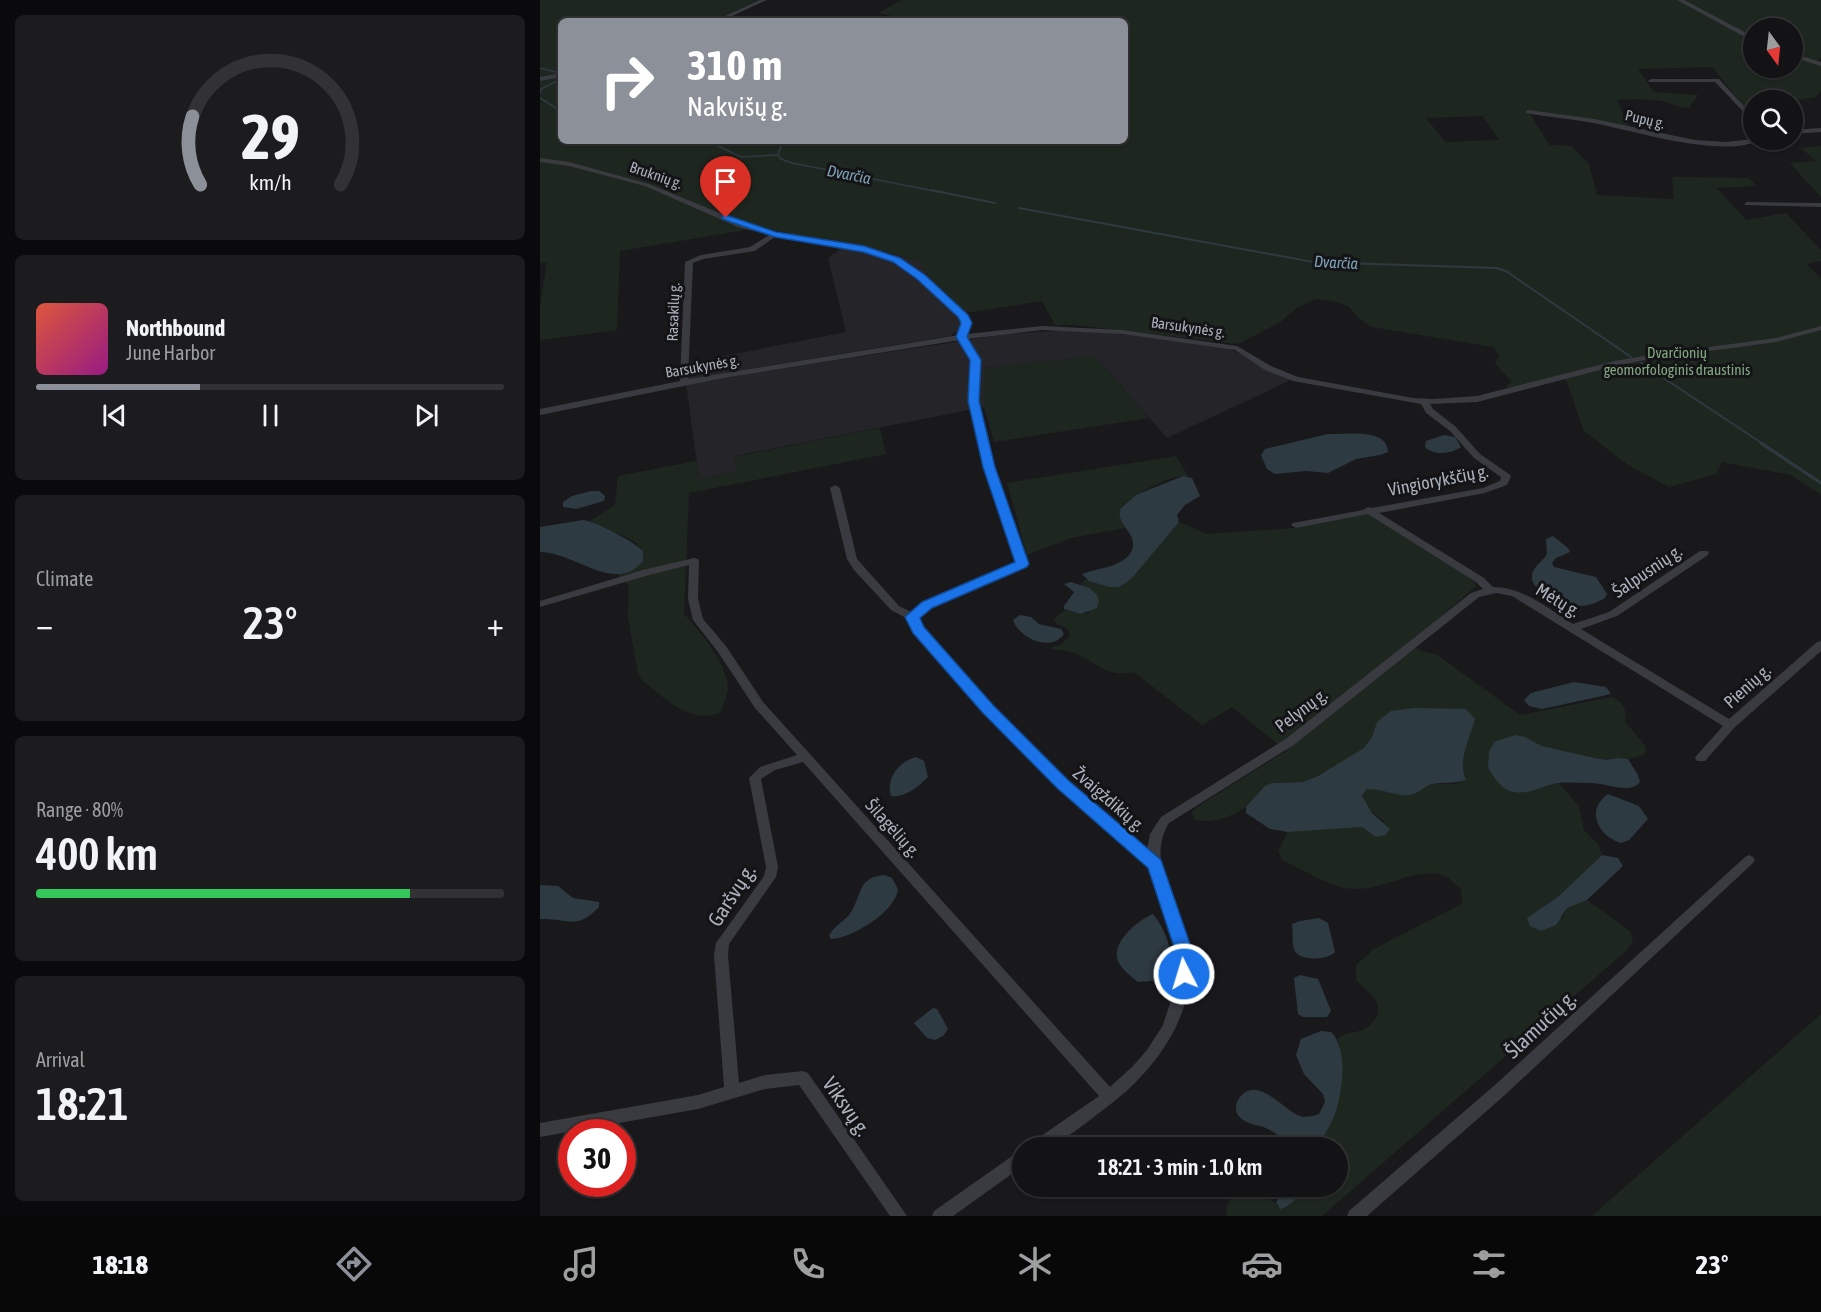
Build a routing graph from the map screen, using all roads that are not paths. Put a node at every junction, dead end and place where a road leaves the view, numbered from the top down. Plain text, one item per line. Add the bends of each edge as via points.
1 (764, 0) edge
2 (1680, 0) edge
3 (724, 18) edge
4 (1743, 34) edge
5 (1803, 58) edge
6 (1821, 64) edge
7 (558, 76) edge
8 (540, 79) edge
9 (1651, 81) dead end
10 (1743, 109) edge
11 (1528, 112) dead end
12 (1821, 130) edge
13 (1803, 131) edge
14 (1743, 142) edge
15 (540, 160) edge
16 (1747, 204) dead end
17 (1821, 205) edge
18 (775, 234) junction
19 (1821, 328) edge
20 (962, 337) junction
21 (684, 382) junction
22 (1424, 402) junction
23 (540, 412) edge
24 (835, 488) dead end
25 (1368, 510) junction
26 (1296, 525) dead end
27 (1704, 553) dead end
28 (1490, 590) junction
29 (540, 604) edge
30 (912, 617) junction
31 (1573, 628) junction
32 (1819, 648) edge
33 (1730, 725) junction
34 (805, 757) junction
35 (1701, 758) dead end
36 (1749, 860) dead end
37 (1155, 864) junction
38 (732, 1091) junction
39 (1109, 1096) junction
40 (540, 1130) edge
41 (1051, 1137) edge
42 (1012, 1165) edge
43 (899, 1216) edge
44 (940, 1216) edge
45 (1355, 1216) edge

1 - 3 street
2 - 4 street
5 - 6 street
7 - 8 street
9 - 10 street via 1717,80
11 - 14 street, Pupų g. via 1591,120 1682,141
12 - 13 street
15 - 18 street, Bruknių g. via 647,185 741,225
16 - 17 street
18 - 20 street, Bruknių g. via 864,249 896,260 963,315 967,323
18 - 21 street, Rasakilų g. via 752,249 688,262
19 - 22 street, Barsukynės g. via 1776,340 1615,364 1477,399
20 - 21 street, Barsukynės g.
20 - 22 street, Barsukynės g. via 1060,327 1219,345 1237,348 1268,368 1296,379
20 - 30 street via 976,360 974,401 989,467 1022,564 927,605
21 - 23 street, Barsukynės g.
22 - 25 street, Vingiorykščių g. via 1477,456 1503,471 1506,480 1485,490
24 - 30 street, Žvaigždikių g. via 852,559 895,608
25 - 26 street, Vingiorykščių g.
25 - 28 street, Mėtų g.
27 - 31 street, Šalpusnių g. via 1613,614
28 - 31 street, Mėtų g. via 1516,594
28 - 37 street, Pelynų g. via 1475,595 1292,741 1165,820 1153,836
29 - 34 street, Šilagėlių g. via 694,561 693,599 698,620 759,705
30 - 37 street, Žvaigždikių g. via 987,709 1063,784
31 - 33 street, Mėtų g.
32 - 33 street, Pienių g.
33 - 35 street, Pienių g.
34 - 38 street, Garšvų g. via 764,769 755,778 772,867 766,883 723,943
34 - 39 street, Šilagėlių g.
36 - 45 street, Šlamučių g. via 1501,1089
37 - 39 street via 1182,947 1184,974 1164,1037 1143,1065
38 - 40 street, Viksvų g. via 698,1102
38 - 43 street, Viksvų g. via 803,1078
39 - 41 street
42 - 44 street

